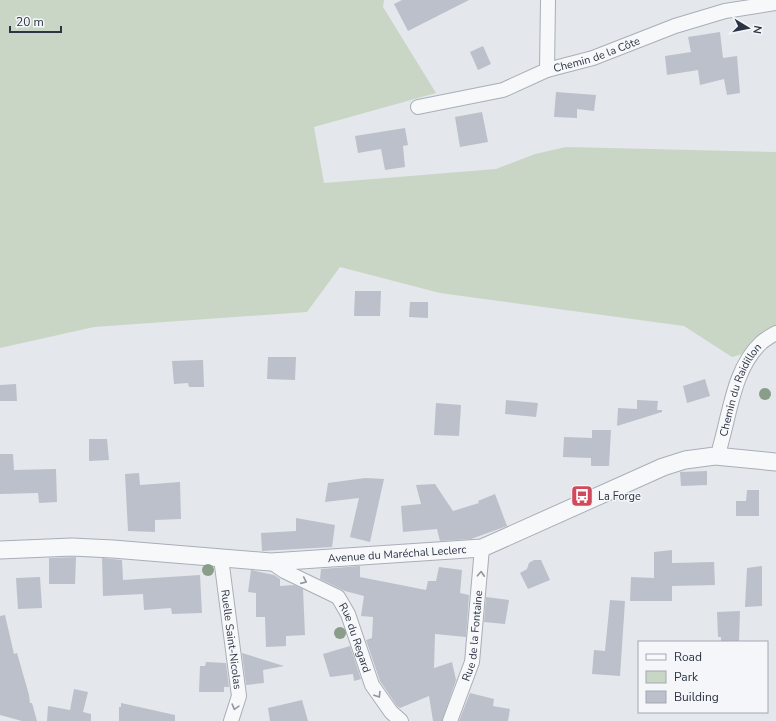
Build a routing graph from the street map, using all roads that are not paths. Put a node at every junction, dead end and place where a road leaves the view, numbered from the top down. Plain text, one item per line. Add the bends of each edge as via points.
1 (548, 0) edge
2 (776, 3) edge
3 (547, 70) junction
4 (418, 107) dead end
5 (776, 332) edge
6 (720, 456) junction
7 (776, 462) edge
8 (482, 548) junction
9 (0, 550) edge
10 (221, 558) junction
11 (271, 562) junction
12 (232, 721) edge
13 (401, 721) edge
14 (450, 721) edge

1 - 3 street
2 - 3 street, Chemin de la Côte via 725,11 675,26 593,58
3 - 4 street, Chemin de la Côte via 503,90
5 - 6 street, Chemin du Raidillon via 760,344 747,360 738,379 720,447
6 - 7 street, Avenue du Maréchal Leclerc
6 - 8 street, Avenue du Maréchal Leclerc via 685,460 663,467
8 - 11 street, Avenue du Maréchal Leclerc
14 -> 8 street, Rue de la Fontaine via 472,662
9 - 10 street, Avenue du Maréchal Leclerc via 78,547
10 - 11 street, Avenue du Maréchal Leclerc
10 -> 12 street, Ruelle Saint-Nicolas via 239,696
11 -> 13 street, Rue du Regard via 338,598 348,614 372,685 390,712

